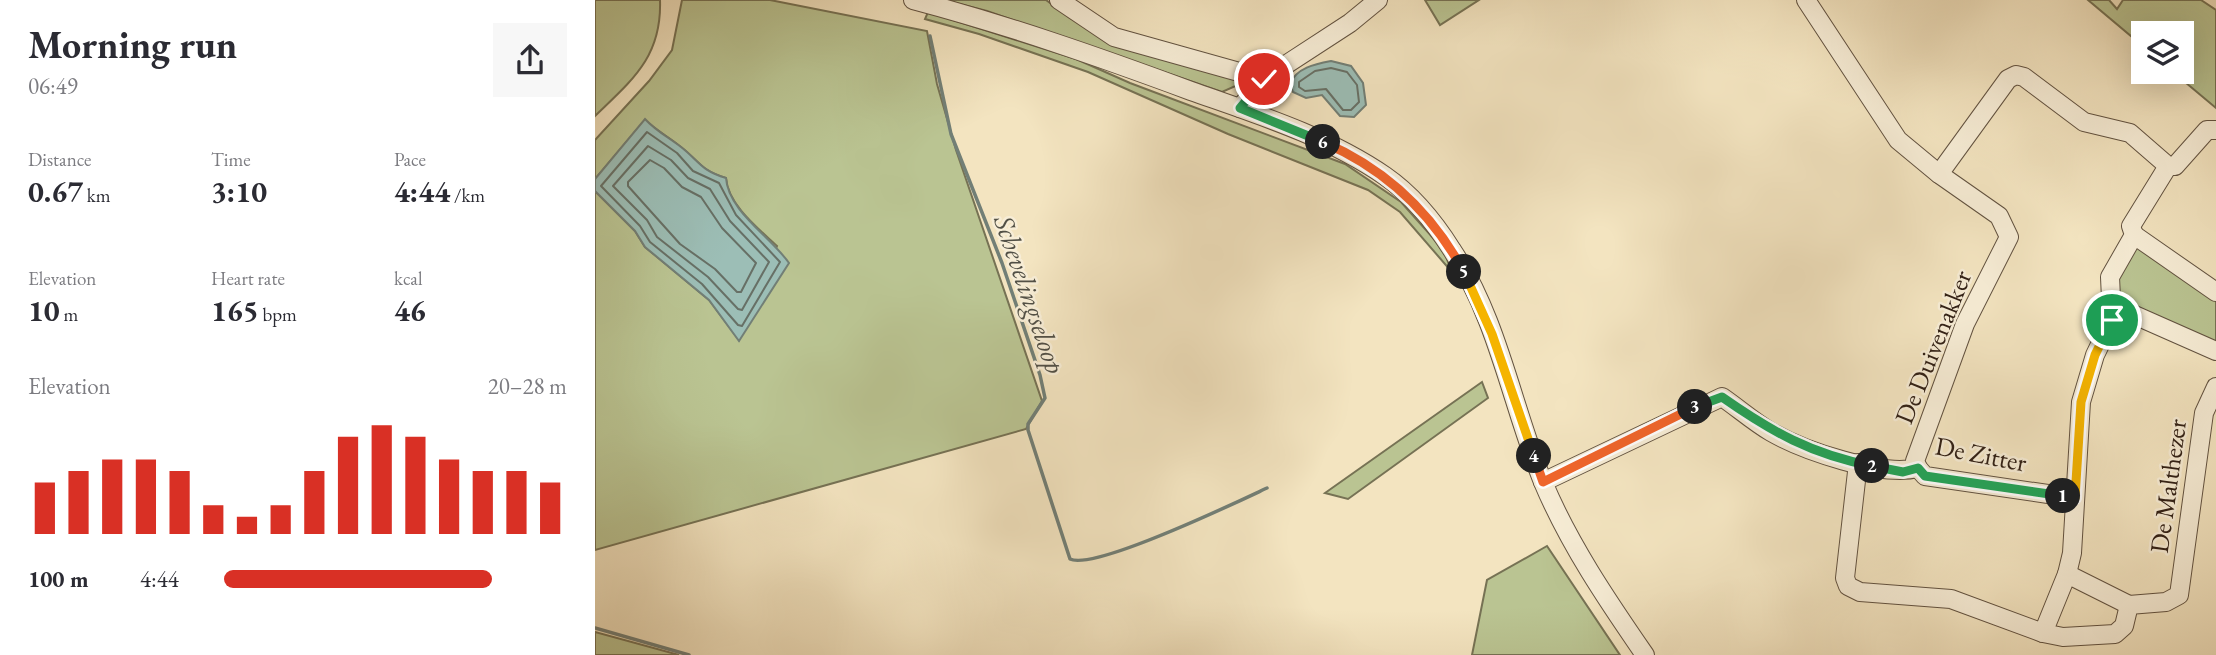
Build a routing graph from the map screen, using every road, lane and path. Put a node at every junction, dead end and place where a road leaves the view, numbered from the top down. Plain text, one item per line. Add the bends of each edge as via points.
1 (913, 0) edge
2 (1059, 0) edge
3 (1378, 0) edge
4 (1806, 0) edge
5 (1264, 79) junction
6 (1240, 108) junction
7 (2216, 130) edge
8 (2168, 166) junction
9 (1939, 174) junction
10 (2134, 235) junction
11 (2216, 292) edge
12 (2114, 306) junction
13 (2216, 351) edge
14 (2216, 387) edge
15 (1858, 463) junction
16 (1918, 468) junction
17 (1543, 482) junction
18 (2075, 498) junction
19 (2067, 574) junction
20 (2129, 605) junction
21 (2043, 633) junction
22 (1645, 655) edge

1 - 6 street via 1017,29
2 - 5 street via 1114,37
3 - 5 street
4 - 9 street, De Duivenakker via 1898,140
5 - 6 street
6 - 17 street via 1350,154 1387,177 1418,206 1471,284
7 - 8 street via 2207,130 2175,166
8 - 9 street via 2130,133 2084,122 2016,75 2008,79
8 - 10 street via 2131,226
9 - 16 street, De Duivenakker via 1999,216 2009,237 1965,324 1915,461
10 - 11 street
10 - 12 street via 2110,277
12 - 13 street
12 - 18 street via 2081,402
14 - 20 street, De Malthezer via 2204,413 2179,595 2166,602
15 - 16 street via 1903,472
15 - 17 street via 1772,432 1722,397
15 - 21 street via 1845,578 1848,586 1860,592 1951,599
16 - 18 street, De Zitter via 1925,476
17 - 22 street via 1600,589
18 - 19 street
19 - 20 street
19 - 21 street
20 - 21 street via 2124,626 2115,634

